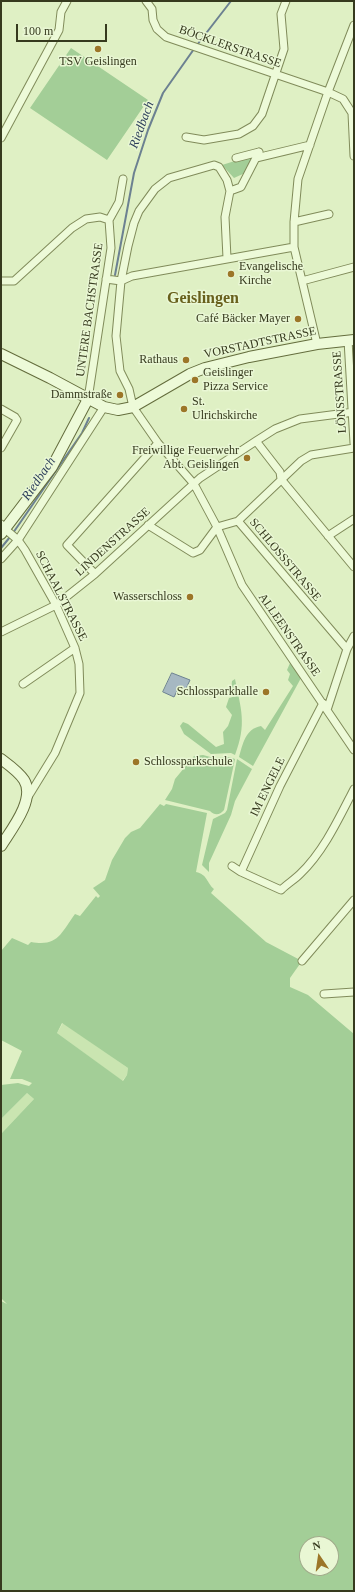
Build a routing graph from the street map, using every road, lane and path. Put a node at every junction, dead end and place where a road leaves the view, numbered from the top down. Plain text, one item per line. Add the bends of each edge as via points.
1 (67, 1) edge
2 (146, 1) edge
3 (286, 1) edge
4 (354, 25) edge
5 (276, 74) junction
6 (328, 92) junction
7 (186, 137) dead end
8 (1, 138) edge
9 (310, 145) junction
10 (258, 155) junction
11 (354, 156) edge
12 (236, 158) dead end
13 (123, 179) dead end
14 (230, 191) junction
15 (329, 214) dead end
16 (109, 220) junction
17 (294, 222) junction
18 (294, 247) junction
19 (227, 258) junction
20 (354, 267) edge
21 (106, 279) junction
22 (121, 281) junction
23 (302, 281) junction
24 (1, 282) edge
25 (351, 340) edge
26 (317, 344) junction
27 (1, 354) edge
28 (88, 399) junction
29 (104, 407) junction
30 (133, 407) junction
31 (1, 409) edge
32 (353, 412) edge
33 (256, 441) junction
34 (354, 442) edge
35 (158, 443) junction
36 (1, 448) edge
37 (354, 448) edge
38 (281, 480) junction
39 (194, 484) junction
40 (354, 519) edge
41 (238, 521) junction
42 (148, 525) junction
43 (218, 527) junction
44 (8, 533) edge
45 (328, 536) junction
46 (1, 559) edge
47 (354, 567) edge
48 (95, 574) junction
49 (56, 605) junction
50 (1, 632) edge
51 (354, 636) edge
52 (75, 648) junction
53 (347, 649) junction
54 (23, 684) dead end
55 (323, 703) junction
56 (328, 710) junction
57 (354, 750) edge
58 (1, 759) edge
59 (354, 788) edge
60 (28, 797) junction
61 (1, 846) edge
62 (232, 866) dead end
63 (241, 872) junction
64 (354, 900) edge
65 (302, 961) dead end
66 (354, 992) edge
67 (324, 994) dead end

1 - 8 street via 61,12 59,30
2 - 5 street, BÖCKLERSTRASSE via 152,9 157,29 166,37
3 - 5 street via 281,14 284,48
4 - 6 street
5 - 6 street, BÖCKLERSTRASSE
5 - 7 street via 262,114 254,126 239,134 204,140
6 - 9 street
6 - 11 street, BÖCKLERSTRASSE via 343,99 352,113
9 - 10 street
9 - 17 street via 298,179
10 - 12 street
10 - 14 street via 241,187
13 - 16 street via 120,202
14 - 19 street via 225,217
14 - 22 street via 227,180 219,167 214,165 169,178 155,189 139,211 134,223
15 - 17 street
16 - 21 street, UNTERE BACHSTRASSE via 111,248
16 - 24 street via 100,217 86,219 72,228 14,281
17 - 18 street
18 - 19 street
18 - 23 street
19 - 22 street via 132,276
20 - 23 street
21 - 22 street
21 - 28 street, UNTERE BACHSTRASSE
22 - 30 street via 116,336 120,371 129,389
23 - 26 street
25 - 26 main road, VORSTADTSTRASSE
25 - 32 street, LÖNSSTRASSE
26 - 30 main road, VORSTADTSTRASSE via 204,368
27 - 28 main road
28 - 29 main road
28 - 44 main road via 52,467
29 - 30 main road via 118,410
29 - 44 street
30 - 35 street
31 - 36 street via 17,420
32 - 33 street, LINDENSTRASSE via 300,419 275,429
32 - 34 street, LÖNSSTRASSE
33 - 38 street via 280,472
33 - 39 street, LINDENSTRASSE
35 - 39 street
35 - 48 street via 68,546
37 - 38 street via 311,455
38 - 41 street
38 - 45 street
39 - 42 street, LINDENSTRASSE
39 - 43 street
40 - 45 street
41 - 43 street, SCHLOSSSTRASSE
41 - 53 street, SCHLOSSSTRASSE
42 - 43 street via 193,553 200,550
42 - 48 street, LINDENSTRASSE
43 - 55 street, ALLEENSTRASSE via 242,585
44 - 46 street
44 - 49 street, SCHAALSTRASSE
45 - 47 street
48 - 49 street, LINDENSTRASSE
49 - 50 street, LINDENSTRASSE
49 - 52 street, SCHAALSTRASSE
51 - 53 street
52 - 54 street
52 - 60 street, SCHAALSTRASSE via 79,664 80,693 54,753
53 - 56 street
55 - 56 street, ALLEENSTRASSE
55 - 63 street, IM ENGELE via 280,786
56 - 57 street, ALLEENSTRASSE
58 - 60 main road via 25,781
59 - 63 street via 316,856 281,890
60 - 61 main road via 20,816
62 - 63 street
64 - 65 street
66 - 67 street

